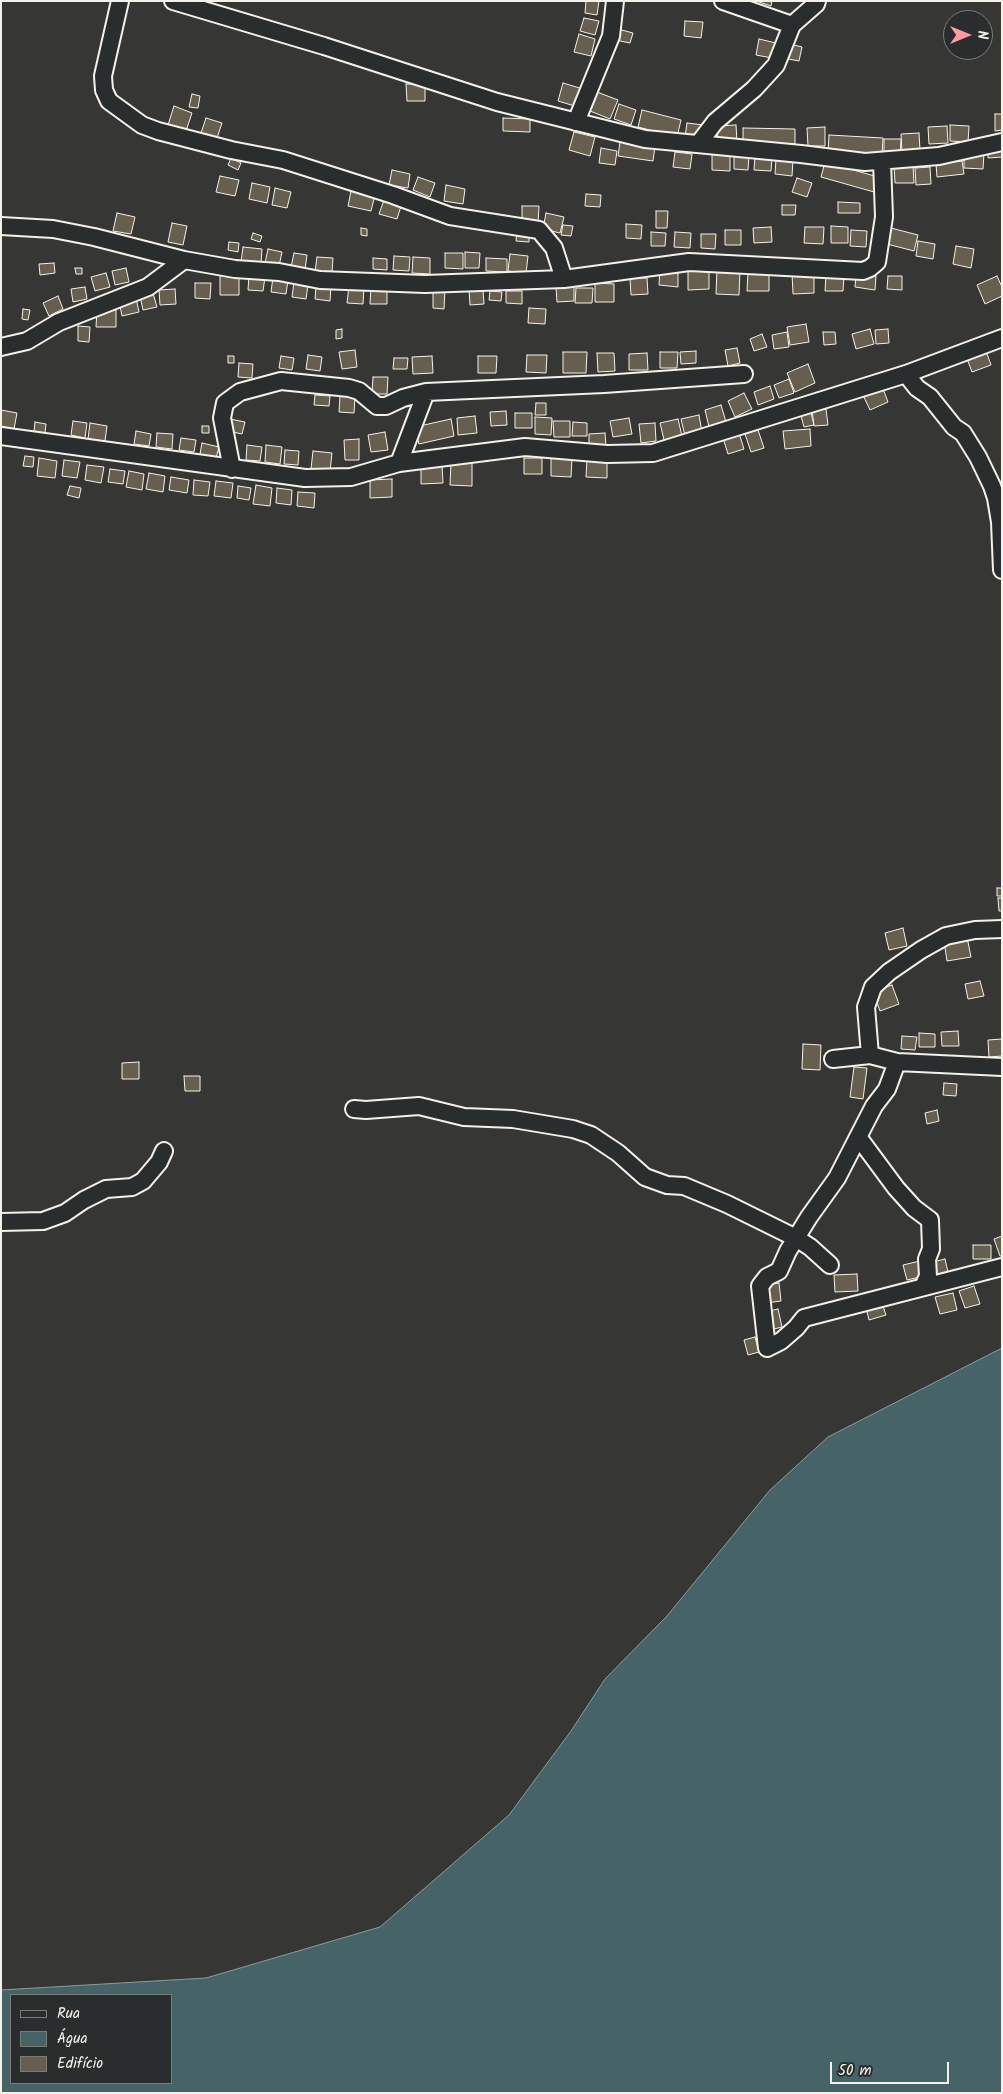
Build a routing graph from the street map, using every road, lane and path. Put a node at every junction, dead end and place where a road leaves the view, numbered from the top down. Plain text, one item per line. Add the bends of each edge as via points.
1 (120, 1) edge
2 (173, 1) edge
3 (615, 1) edge
4 (723, 1) edge
5 (817, 1) edge
6 (192, 4) edge
7 (792, 25) junction
8 (576, 122) junction
9 (1002, 142) edge
10 (699, 144) junction
11 (882, 161) junction
12 (1, 226) edge
13 (184, 260) junction
14 (564, 279) junction
15 (1002, 338) edge
16 (1, 347) edge
17 (744, 374) dead end
18 (906, 374) junction
19 (426, 392) junction
20 (1, 436) edge
21 (399, 464) junction
22 (232, 469) junction
23 (1002, 570) edge
24 (1002, 929) edge
25 (870, 1055) junction
26 (833, 1059) dead end
27 (897, 1062) junction
28 (1002, 1067) edge
29 (354, 1109) dead end
30 (859, 1138) junction
31 (164, 1151) dead end
32 (1, 1222) edge
33 (796, 1238) junction
34 (830, 1265) dead end
35 (1002, 1267) edge
36 (922, 1288) junction

1 - 14 street via 102,76 104,90 109,101 142,125 231,150 283,160 450,216 539,230 554,248
2 - 6 street
3 - 8 street via 611,36
4 - 7 street
5 - 7 street
6 - 8 street via 497,102
7 - 10 street via 776,65 754,89 715,122
8 - 10 street via 645,139
9 - 11 street via 938,156
10 - 11 street via 865,162
11 - 14 street via 884,217 877,262 863,272 689,262
12 - 13 street via 53,229
13 - 14 street via 320,280 425,284
13 - 16 street via 148,287 59,322 26,341
15 - 18 street
17 - 19 street
18 - 21 street via 653,453 607,454 525,447
18 - 23 street via 963,433 978,457 996,498
19 - 21 street
19 - 22 street via 386,406 377,406 359,391 349,388 281,381 240,392 225,403 222,418
20 - 22 street
21 - 22 street via 351,477 305,478
24 - 25 street via 946,936 889,972 873,987 866,1007
25 - 26 street
25 - 27 street
27 - 28 street
27 - 30 street via 887,1089 874,1106
29 - 33 street via 419,1106 464,1118 513,1119 573,1129 591,1135 611,1148 645,1176 707,1195
30 - 33 street via 837,1178
30 - 36 street via 896,1188 930,1220 928,1276
31 - 32 street via 143,1181 132,1187 106,1189 65,1213 43,1221
33 - 34 street
33 - 36 street via 779,1271 767,1277 760,1286 767,1348 781,1341 804,1318
35 - 36 street

